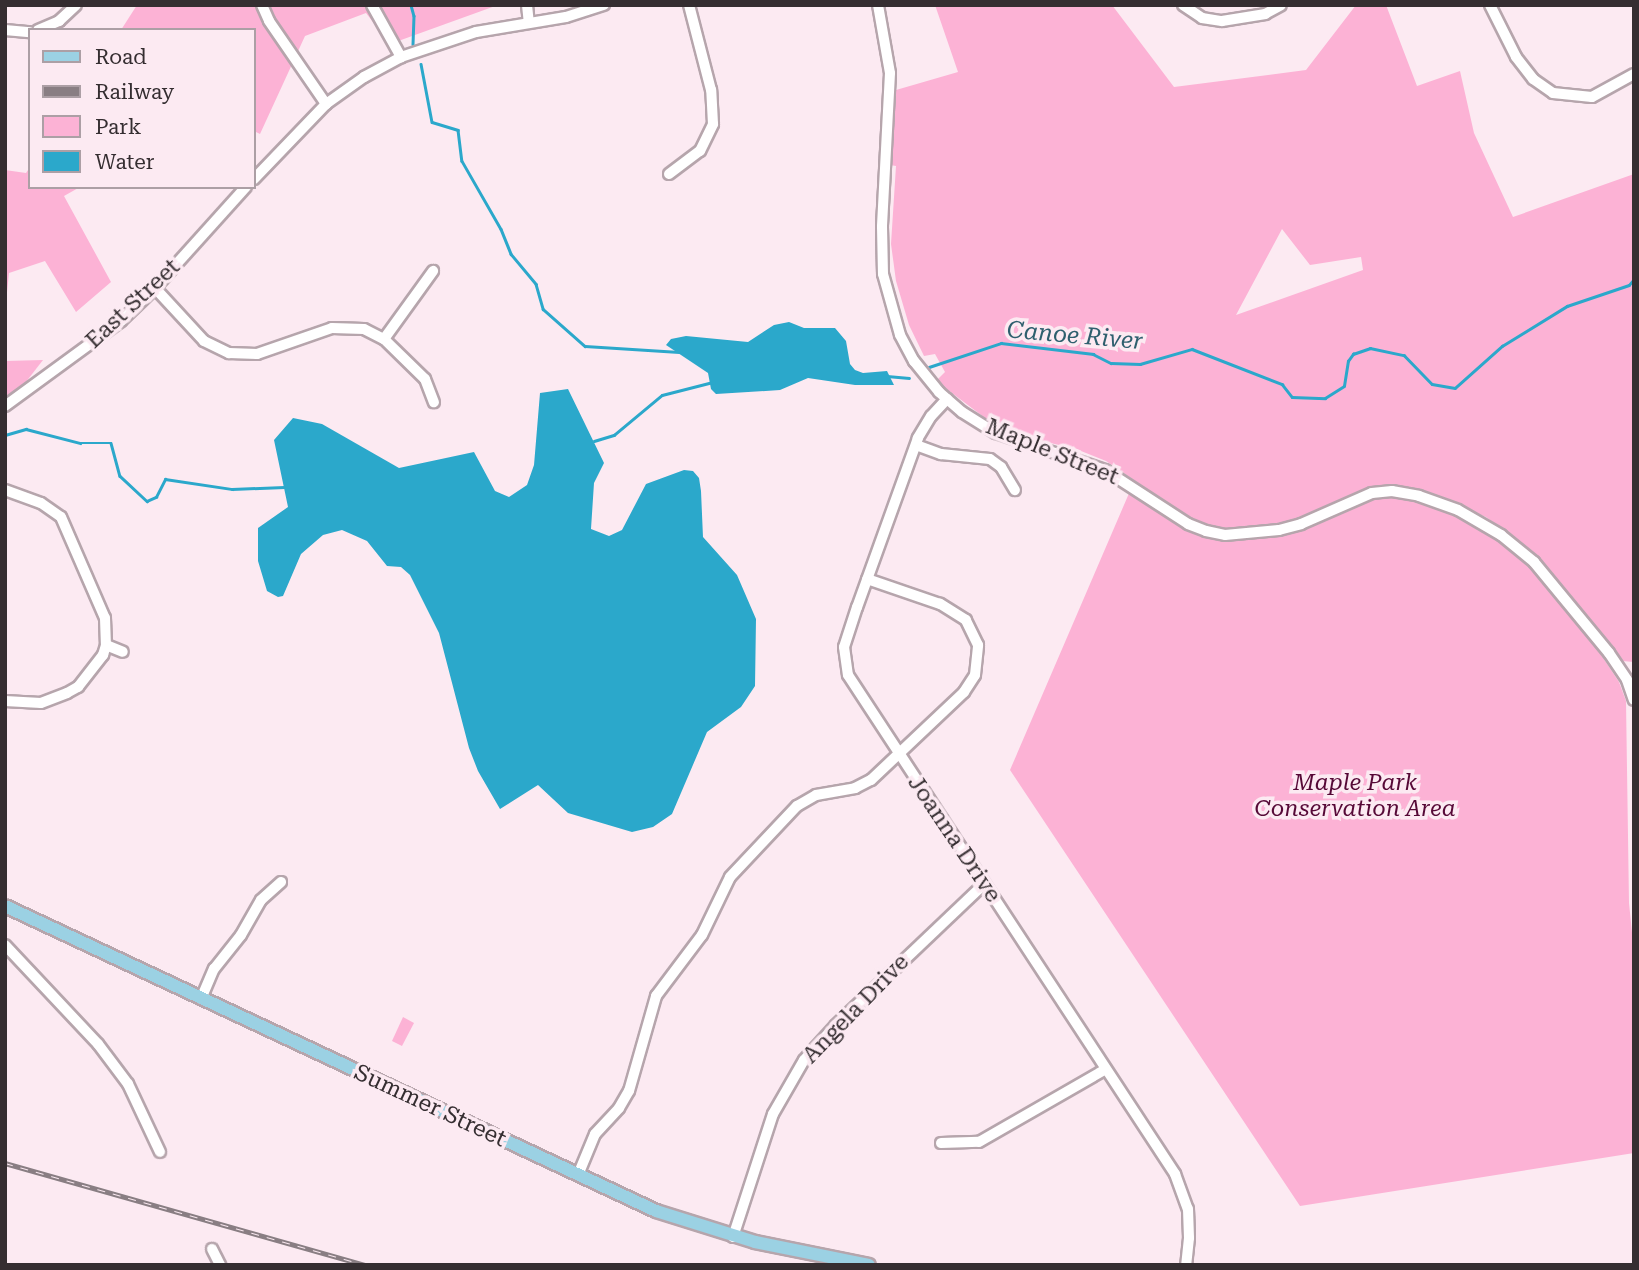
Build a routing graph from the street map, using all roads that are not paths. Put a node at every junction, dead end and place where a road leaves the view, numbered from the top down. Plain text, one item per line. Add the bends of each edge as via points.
1 (76, 5) edge
2 (262, 5) edge
3 (372, 5) edge
4 (527, 5) edge
5 (604, 5) edge
6 (689, 5) edge
7 (878, 5) edge
8 (1183, 5) edge
9 (1280, 5) edge
10 (1490, 5) edge
11 (529, 23) junction
12 (43, 28) edge
13 (28, 32) edge
14 (6, 34) edge
15 (401, 57) junction
16 (1634, 74) edge
17 (326, 104) junction
18 (669, 174) dead end
19 (256, 177) edge
20 (244, 189) edge
21 (433, 271) dead end
22 (155, 288) junction
23 (384, 339) junction
24 (947, 399) junction
25 (434, 402) dead end
26 (5, 406) edge
27 (916, 445) junction
28 (5, 490) edge
29 (1015, 490) dead end
30 (867, 579) junction
31 (106, 645) junction
32 (123, 652) dead end
33 (1634, 699) edge
34 (5, 701) edge
35 (898, 754) junction
36 (281, 882) dead end
37 (984, 884) junction
38 (5, 906) edge
39 (5, 945) edge
40 (201, 999) junction
41 (1106, 1069) junction
42 (941, 1143) dead end
43 (160, 1152) dead end
44 (578, 1175) junction
45 (733, 1237) junction
46 (212, 1249) dead end
47 (220, 1265) edge
48 (869, 1265) edge
49 (1186, 1265) edge

1 - 12 street via 59,21
2 - 17 street
3 - 15 street
4 - 11 street
5 - 11 street
6 - 18 street via 711,90 713,124 700,151
7 - 24 street, Maple Street via 890,73 882,227 886,293 907,348 930,383
8 - 9 street via 1198,17 1217,21 1259,15
10 - 16 street via 1516,57 1533,79 1553,93 1592,97
11 - 15 street via 445,41
13 - 14 street
15 - 17 street
17 - 19 street
20 - 22 street, East Street
21 - 23 street
22 - 23 street via 204,341 229,353 257,354 322,330 347,327
22 - 26 street, East Street via 91,345
23 - 25 street via 427,381
24 - 27 street, Joanna Drive via 924,426
24 - 33 street, Maple Street via 996,433 1094,465 1188,524 1217,534 1290,527 1384,492 1410,494 1458,510 1501,535 1534,562 1609,653
27 - 29 street via 941,454 990,459 1001,467
27 - 30 street, Joanna Drive
28 - 31 street via 41,503 61,517 102,611
30 - 35 street, Joanna Drive via 846,638 845,666 851,683
30 - 35 street via 947,607 971,625 978,645 977,669 959,696
31 - 32 street
31 - 34 street via 78,687 67,694 41,703
35 - 37 street, Joanna Drive
35 - 44 street via 863,784 817,795 797,806 727,881 702,935 656,996 629,1091 596,1134
36 - 40 street via 261,900 214,969
37 - 41 street, Joanna Drive
37 - 45 street, Angela Drive via 804,1060 774,1114
38 - 40 main road, Summer Street
39 - 43 street via 98,1044 128,1084
40 - 44 main road, Summer Street
41 - 42 street via 979,1142
41 - 49 street, Joanna Drive via 1183,1191 1189,1227
44 - 45 main road, Summer Street via 656,1211
45 - 48 main road, Summer Street
46 - 47 street

